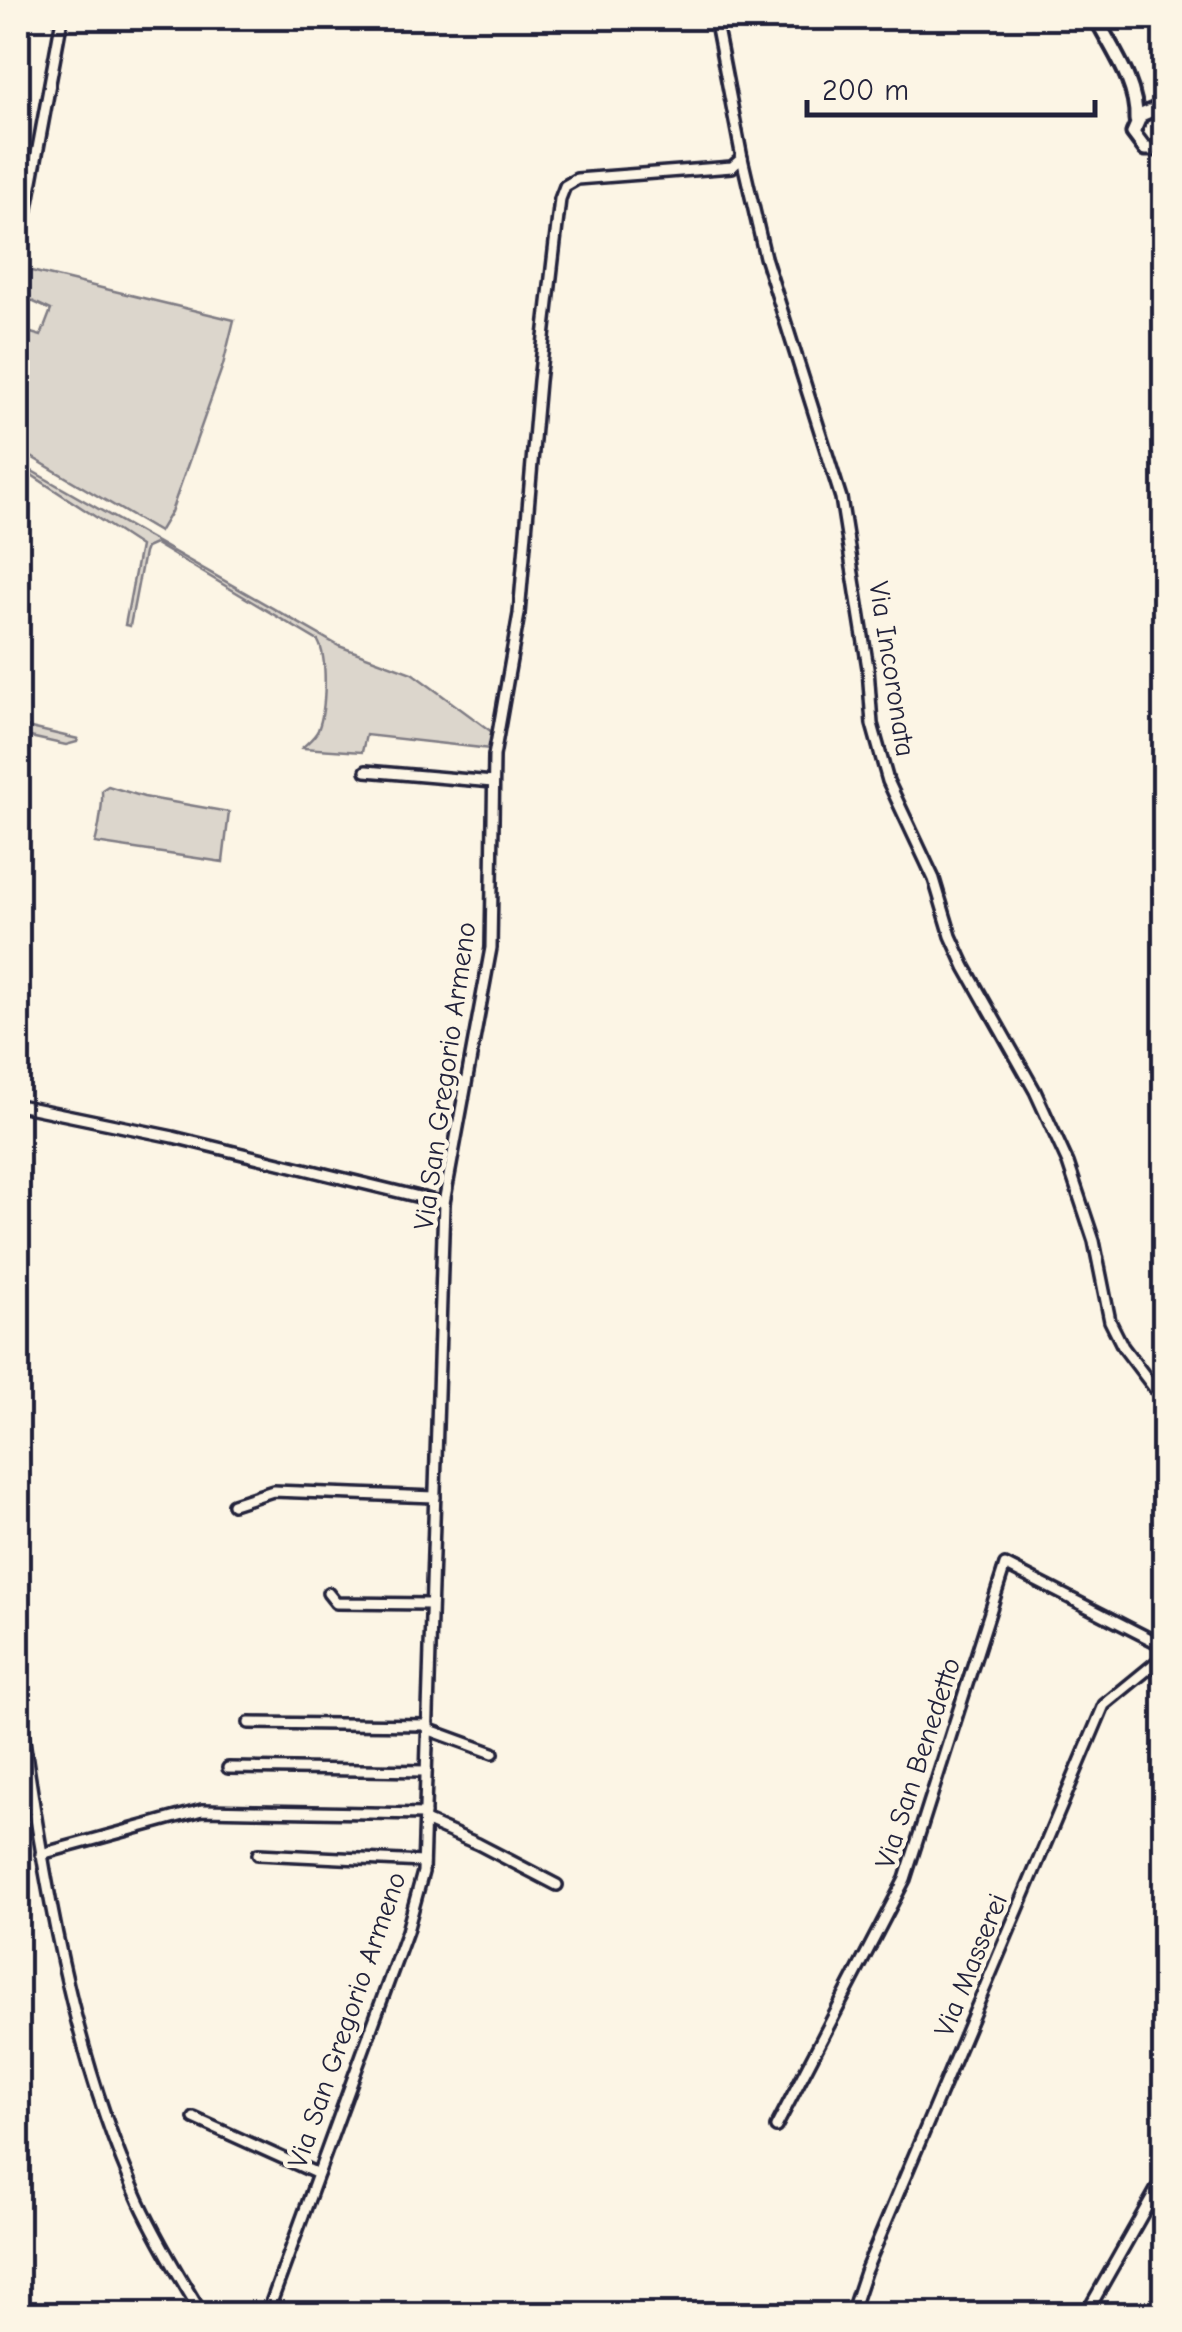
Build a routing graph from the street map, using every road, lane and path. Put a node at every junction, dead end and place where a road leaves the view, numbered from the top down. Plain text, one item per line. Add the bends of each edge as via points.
1 (62, 18) edge
2 (715, 18) edge
3 (1096, 18) edge
4 (1130, 84) junction
5 (1159, 111) edge
6 (1136, 120) junction
7 (1162, 153) edge
8 (742, 158) junction
9 (18, 257) edge
10 (366, 770) dead end
11 (494, 782) junction
12 (18, 1105) edge
13 (444, 1203) junction
14 (1164, 1401) edge
15 (434, 1498) junction
16 (233, 1504) dead end
17 (328, 1593) dead end
18 (431, 1604) junction
19 (1164, 1646) edge
20 (1164, 1659) edge
21 (18, 1700) edge
22 (249, 1723) dead end
23 (428, 1727) junction
24 (493, 1753) dead end
25 (228, 1768) dead end
26 (426, 1771) junction
27 (425, 1817) junction
28 (40, 1854) junction
29 (258, 1854) dead end
30 (424, 1862) junction
31 (558, 1885) dead end
32 (194, 2118) dead end
33 (776, 2127) dead end
34 (318, 2174) junction
35 (1164, 2176) edge
36 (202, 2314) edge
37 (267, 2314) edge
38 (852, 2314) edge
39 (1086, 2314) edge

1 - 9 street
2 - 8 street, Via Incoronata
3 - 4 main road
4 - 5 main road
4 - 6 main road
5 - 6 main road
6 - 7 main road via 1139,146
8 - 11 street, Via San Gregorio Armeno via 732,167 578,179 565,186 520,614
8 - 14 street, Via Incoronata via 841,498 872,724 888,781 966,967 1068,1163 1094,1241 1110,1321
10 - 11 street
11 - 13 street, Via San Gregorio Armeno via 491,948
12 - 13 street
13 - 15 street, Via San Gregorio Armeno
15 - 16 street via 273,1491
15 - 18 street, Via San Gregorio Armeno
17 - 18 street via 336,1603
18 - 23 street, Via San Gregorio Armeno
19 - 33 street, Via San Benedetto via 1005,1565 904,1878
20 - 38 street, Via Masserei via 1104,1705
21 - 28 street
22 - 23 street
23 - 24 street
23 - 26 street, Via San Gregorio Armeno
25 - 26 street
26 - 27 street, Via San Gregorio Armeno
27 - 28 street via 202,1810
27 - 30 street, Via San Gregorio Armeno
27 - 31 street
28 - 36 street via 75,2008 118,2146 140,2202
29 - 30 street
30 - 34 street, Via San Gregorio Armeno via 407,1931
32 - 34 street
34 - 37 street, Via San Gregorio Armeno
35 - 39 street

